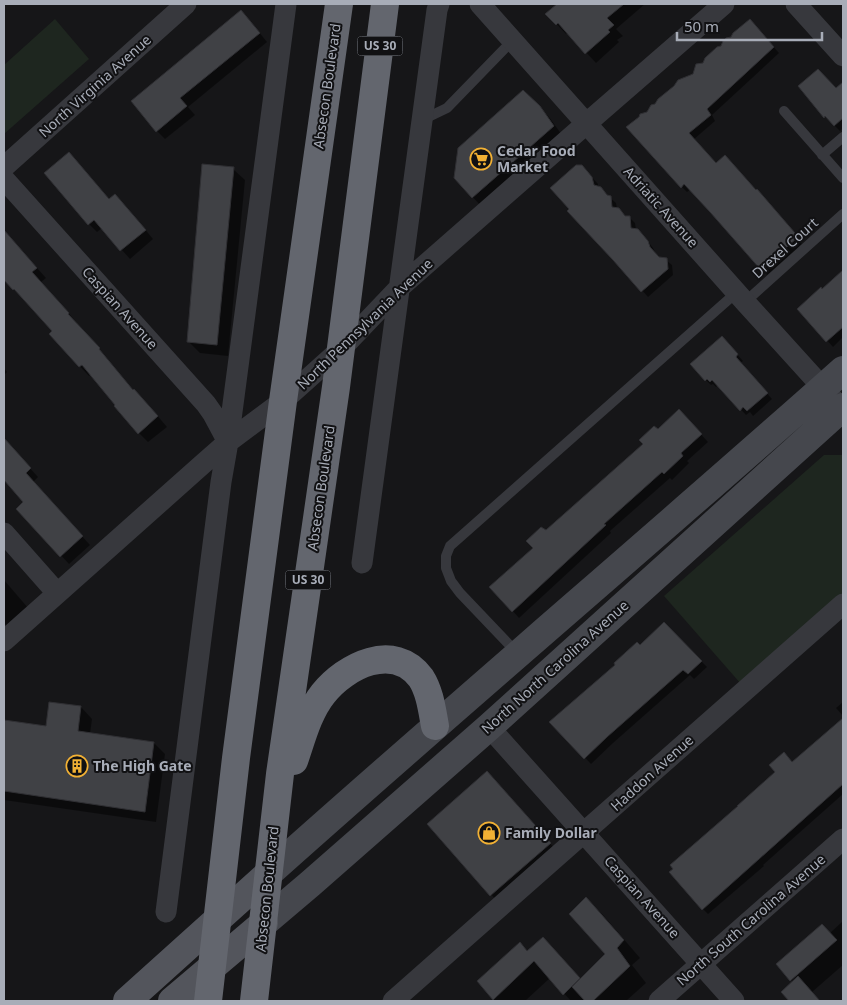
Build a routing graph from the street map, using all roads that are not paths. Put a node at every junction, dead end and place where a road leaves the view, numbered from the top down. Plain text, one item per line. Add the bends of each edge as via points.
1 (186, 4) edge
2 (286, 4) edge
3 (338, 4) edge
4 (385, 4) edge
5 (439, 4) edge
6 (480, 4) edge
7 (724, 4) edge
8 (796, 4) edge
9 (513, 40) junction
10 (843, 56) edge
11 (784, 111) dead end
12 (422, 120) junction
13 (586, 123) junction
14 (843, 137) edge
15 (822, 155) junction
16 (4, 167) edge
17 (843, 178) edge
18 (4, 179) edge
19 (843, 214) edge
20 (400, 287) junction
21 (741, 297) junction
22 (341, 349) junction
23 (843, 370) edge
24 (823, 388) junction
25 (283, 401) junction
26 (843, 408) edge
27 (228, 442) junction
28 (4, 533) edge
29 (362, 563) dead end
30 (57, 593) junction
31 (843, 604) edge
32 (4, 641) edge
33 (518, 654) junction
34 (435, 726) junction
35 (489, 727) junction
36 (276, 812) junction
37 (585, 833) junction
38 (843, 839) edge
39 (268, 874) junction
40 (166, 912) dead end
41 (218, 920) junction
42 (264, 923) junction
43 (701, 964) junction
44 (213, 966) junction
45 (127, 1001) edge
46 (172, 1001) edge
47 (208, 1001) edge
48 (254, 1001) edge
49 (393, 1001) edge
50 (659, 1001) edge
51 (734, 1001) edge

1 - 16 street, North Virginia Avenue
2 - 27 street
3 - 25 highway, Absecon Boulevard
4 - 22 highway, Absecon Boulevard / US 30
5 - 12 street
6 - 9 street, Adriatic Avenue
7 - 13 street, North Pennsylvania Avenue
8 - 10 street
9 - 12 lane via 447,108
9 - 13 street, Adriatic Avenue
11 - 15 lane
12 - 20 street
13 - 20 street, North Pennsylvania Avenue
13 - 21 street, Adriatic Avenue
14 - 15 lane
15 - 17 lane
18 - 27 street, Caspian Avenue via 208,407
19 - 21 lane, Drexel Court
20 - 22 street, North Pennsylvania Avenue
20 - 29 street
21 - 24 street, Adriatic Avenue
21 - 33 lane, Drexel Court via 450,546 446,568 451,581
22 - 25 street, North Pennsylvania Avenue
22 - 36 highway, Absecon Boulevard / US 30
23 - 24 street
24 - 26 street, Adriatic Avenue
24 - 33 street
25 - 27 street, North Pennsylvania Avenue
25 - 41 highway, Absecon Boulevard
26 - 35 street, North North Carolina Avenue
27 - 30 street, North Pennsylvania Avenue
27 - 40 street
28 - 30 street
30 - 32 street, North Pennsylvania Avenue
31 - 37 street, Haddon Avenue
33 - 34 street
34 - 36 highway via 429,695 414,670 387,659 357,666 332,684 316,705
34 - 39 street
35 - 37 street, Caspian Avenue
35 - 42 street, North North Carolina Avenue
36 - 39 highway, Absecon Boulevard / US 30
37 - 43 street, Caspian Avenue
37 - 49 street, Haddon Avenue
38 - 43 street, North South Carolina Avenue
39 - 41 main road
39 - 42 highway, Absecon Boulevard / US 30
41 - 44 highway, Absecon Boulevard
41 - 45 main road
42 - 44 main road
42 - 48 highway, Absecon Boulevard / US 30
43 - 50 street, North South Carolina Avenue
43 - 51 street, Caspian Avenue
44 - 46 main road
44 - 47 highway, Absecon Boulevard

